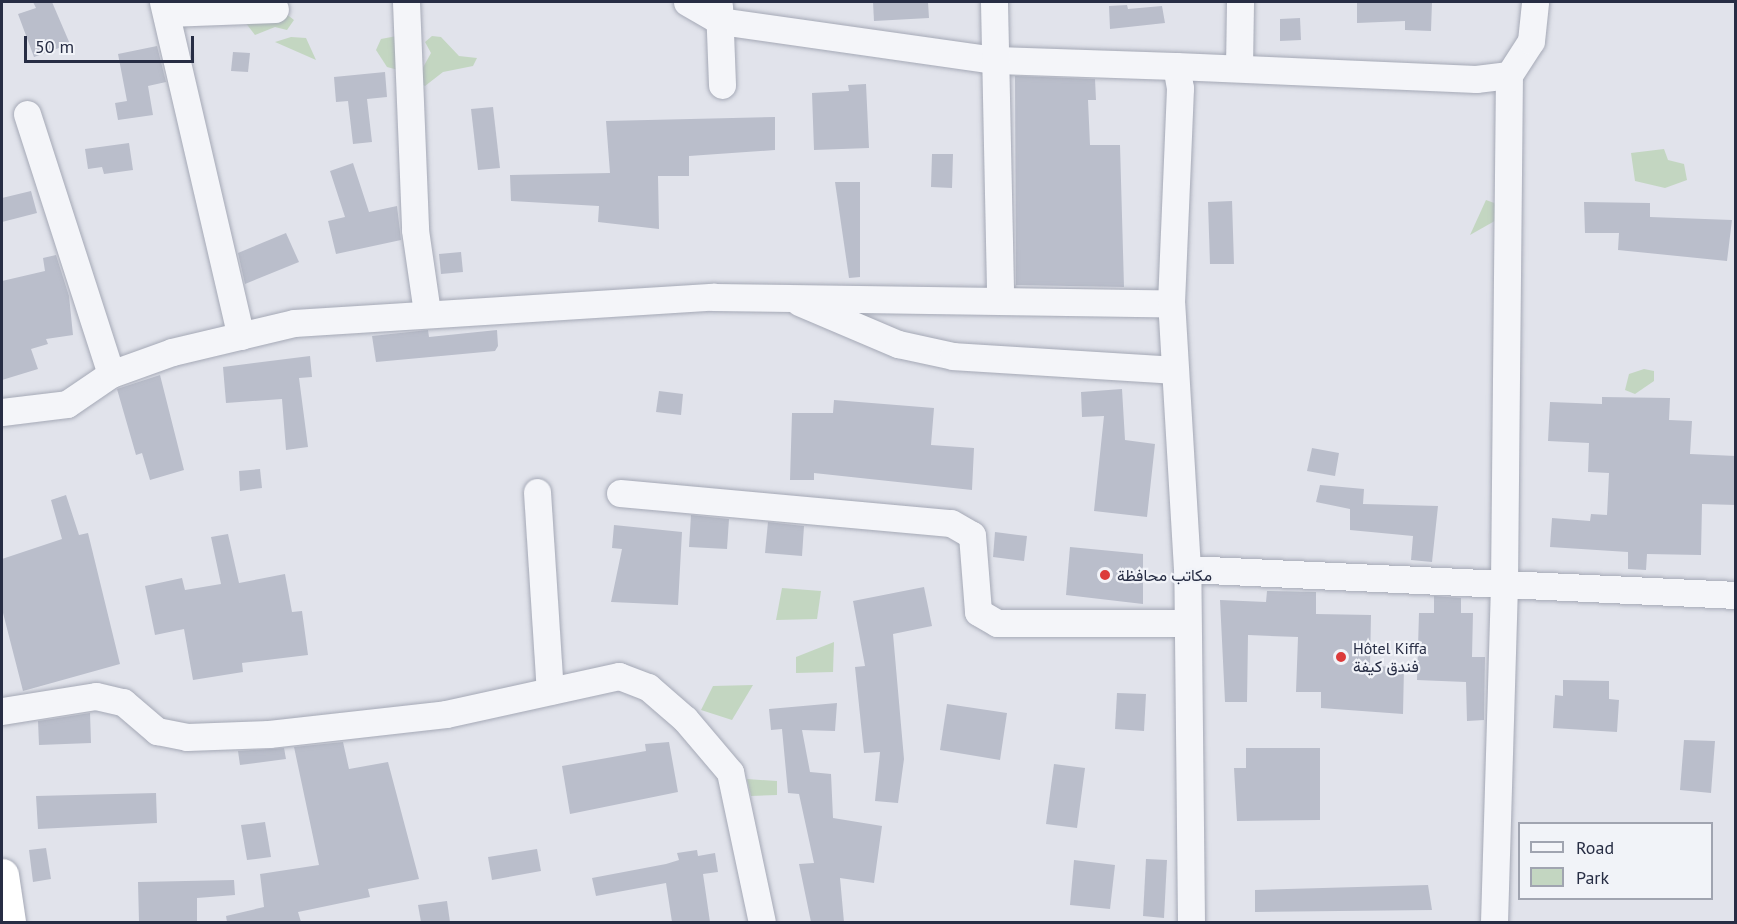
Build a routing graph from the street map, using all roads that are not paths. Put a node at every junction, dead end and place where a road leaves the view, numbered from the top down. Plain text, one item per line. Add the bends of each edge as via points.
1 (406, 2) edge
2 (687, 2) edge
3 (994, 2) edge
4 (1240, 2) edge
5 (1535, 2) edge
6 (165, 7) edge
7 (275, 9) dead end
8 (720, 11) edge
9 (995, 60) junction
10 (1176, 66) junction
11 (1239, 67) junction
12 (1509, 75) junction
13 (722, 85) dead end
14 (27, 114) dead end
15 (787, 297) junction
16 (1000, 297) junction
17 (1171, 303) junction
18 (427, 312) junction
19 (241, 336) junction
20 (1175, 370) junction
21 (111, 374) junction
22 (2, 412) edge
23 (537, 492) dead end
24 (620, 493) dead end
25 (1187, 568) junction
26 (1504, 584) junction
27 (1736, 595) edge
28 (1187, 623) junction
29 (550, 691) junction
30 (2, 711) edge
31 (2, 875) edge
32 (9, 922) edge
33 (762, 922) edge
34 (1191, 922) edge
35 (1494, 922) edge

1 - 18 street via 415,230
2 - 8 street
3 - 9 street
4 - 11 street
5 - 12 street via 1531,41
6 - 7 street
6 - 19 street
8 - 9 street
8 - 13 street
9 - 10 street
9 - 16 street
10 - 11 street
10 - 17 street
11 - 12 street via 1476,79
12 - 26 street
14 - 21 street
15 - 16 street
15 - 18 street
15 - 20 street via 898,344 953,356
16 - 17 street
17 - 20 street
18 - 19 street via 294,322
19 - 21 street
20 - 25 street
21 - 22 street via 68,404
23 - 29 street
24 - 28 street via 951,523 972,536 978,612 997,623
25 - 26 street
25 - 28 street
26 - 27 street
26 - 35 street
28 - 34 street
29 - 30 street via 446,714 304,732 211,736 157,731 123,702 96,696
29 - 33 street via 619,676 648,687 685,719 730,772
31 - 32 highway

